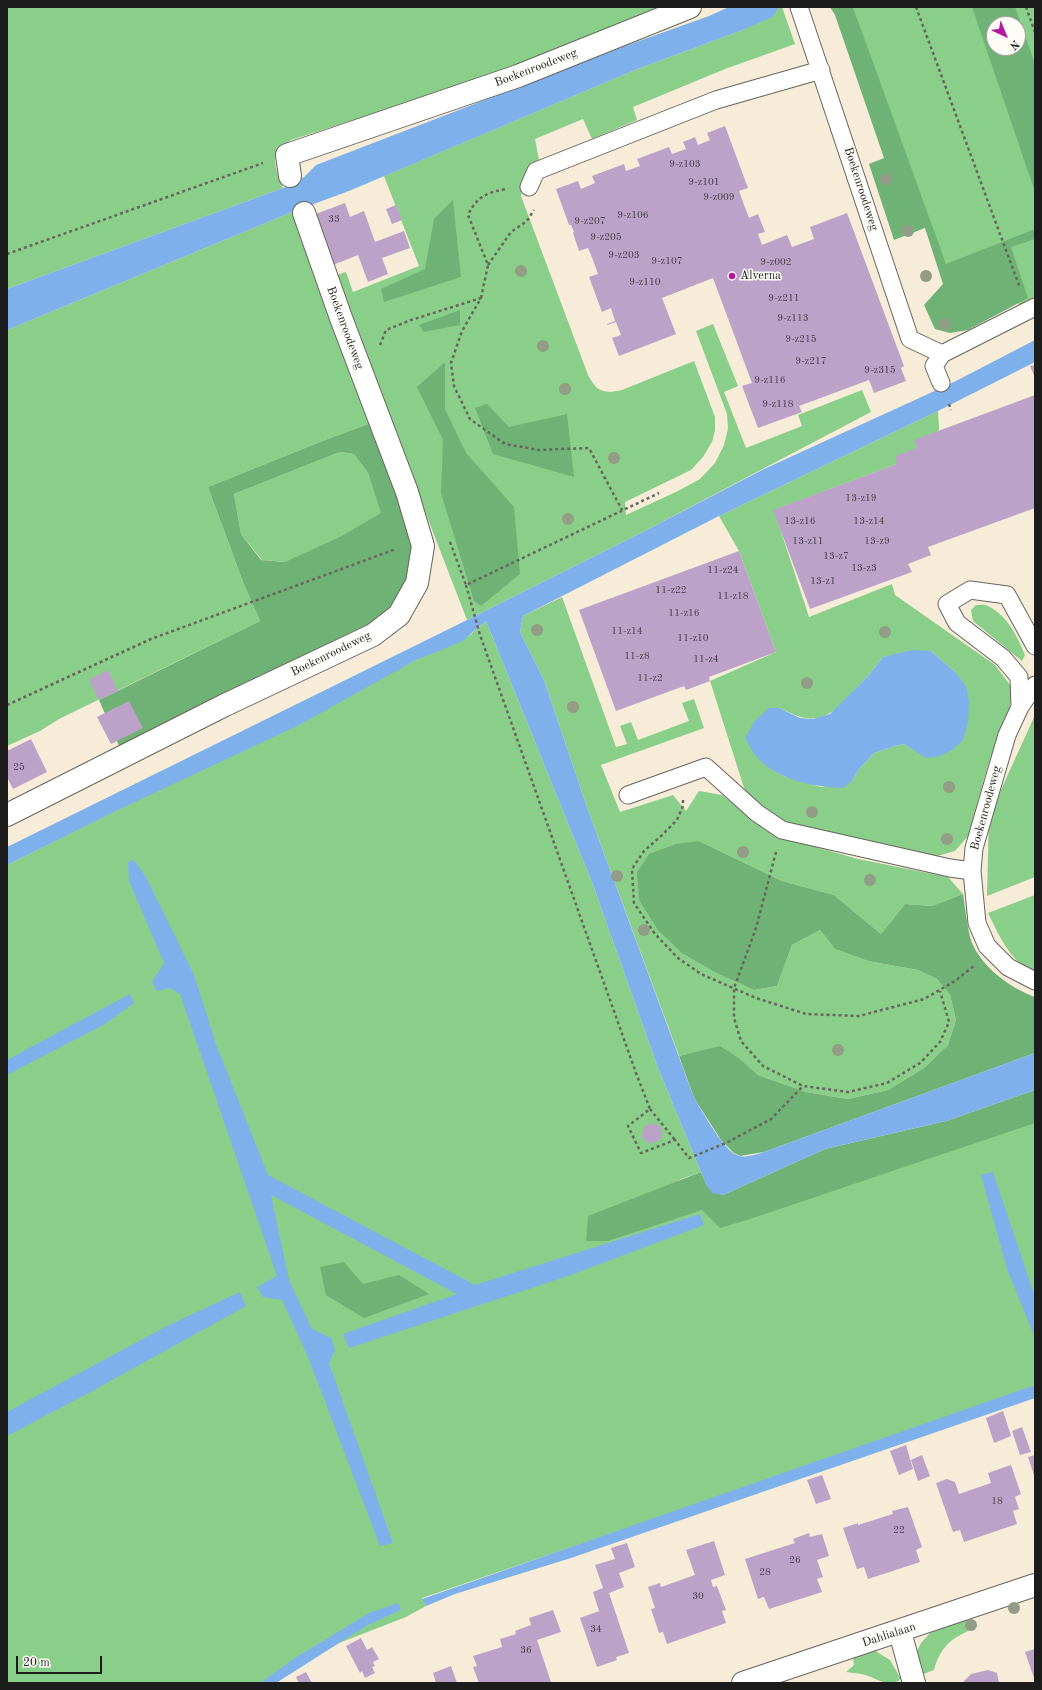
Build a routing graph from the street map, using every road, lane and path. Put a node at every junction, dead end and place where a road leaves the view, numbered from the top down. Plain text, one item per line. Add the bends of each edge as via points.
1 (690, 7) edge
2 (799, 7) edge
3 (916, 7) edge
4 (1026, 7) edge
5 (1035, 32) edge
6 (821, 70) junction
7 (287, 155) junction
8 (290, 176) dead end
9 (529, 187) junction
10 (304, 213) dead end
11 (7, 254) edge
12 (488, 265) junction
13 (481, 298) junction
14 (1032, 309) edge
15 (377, 342) dead end
16 (942, 354) junction
17 (941, 383) dead end
18 (659, 493) dead end
19 (622, 510) junction
20 (421, 540) junction
21 (450, 541) dead end
22 (466, 585) junction
23 (1035, 646) edge
24 (1035, 685) edge
25 (7, 705) edge
26 (1020, 707) junction
27 (684, 776) junction
28 (628, 796) dead end
29 (7, 815) edge
30 (782, 830) junction
31 (972, 871) junction
32 (992, 951) junction
33 (1035, 981) edge
34 (734, 988) junction
35 (940, 991) junction
36 (803, 1086) junction
37 (650, 1109) junction
38 (675, 1140) junction
39 (1035, 1585) edge
40 (900, 1632) junction
41 (743, 1683) edge
42 (914, 1683) edge

1 - 7 street, Boekenroodeweg via 518,76
2 - 6 lane, Boekenroodeweg
3 - 14 path
4 - 5 path
6 - 9 lane via 716,100 536,171
6 - 16 lane, Boekenroodeweg via 910,339
7 - 8 street
7 - 11 path
9 - 12 path via 534,209 527,221 511,232
9 - 12 path via 486,194 473,205 468,215
10 - 20 street, Boekenroodeweg via 341,318 408,492
12 - 13 path
13 - 15 path via 386,330 378,349
13 - 19 path via 462,331 450,363 454,386 470,419 505,444 539,450 589,448
14 - 16 lane
16 - 17 lane via 934,366
18 - 19 path
19 - 22 path
20 - 25 path via 151,639
20 - 29 street, Boekenroodeweg via 423,546 417,583 398,615 373,635 223,706
21 - 22 path
22 - 37 path via 480,635
23 - 26 lane, Boekenroodeweg via 1007,595 970,590 947,604 957,623 1003,658 1019,676
24 - 26 lane, Boekenroodeweg
26 - 31 lane, Boekenroodeweg via 1007,735 974,848
27 - 28 lane
27 - 30 lane via 706,768 757,813
27 - 34 path via 683,806 677,820 644,850 632,870 634,903 654,934 678,958 701,974
30 - 31 lane
30 - 34 path via 756,928
31 - 32 lane, Boekenroodeweg via 976,924
32 - 33 lane, Boekenroodeweg via 1008,967
32 - 35 path via 955,982
34 - 35 path via 806,1014 859,1016 924,999
34 - 36 path via 734,1018 741,1041 763,1066
35 - 36 path via 949,1022 940,1042 920,1063 887,1083 848,1092
36 - 38 path via 771,1119 689,1158
37 - 38 path
37 - 38 path via 628,1126 642,1154
39 - 40 street, Dahlialaan
40 - 41 street, Dahlialaan
40 - 42 street

